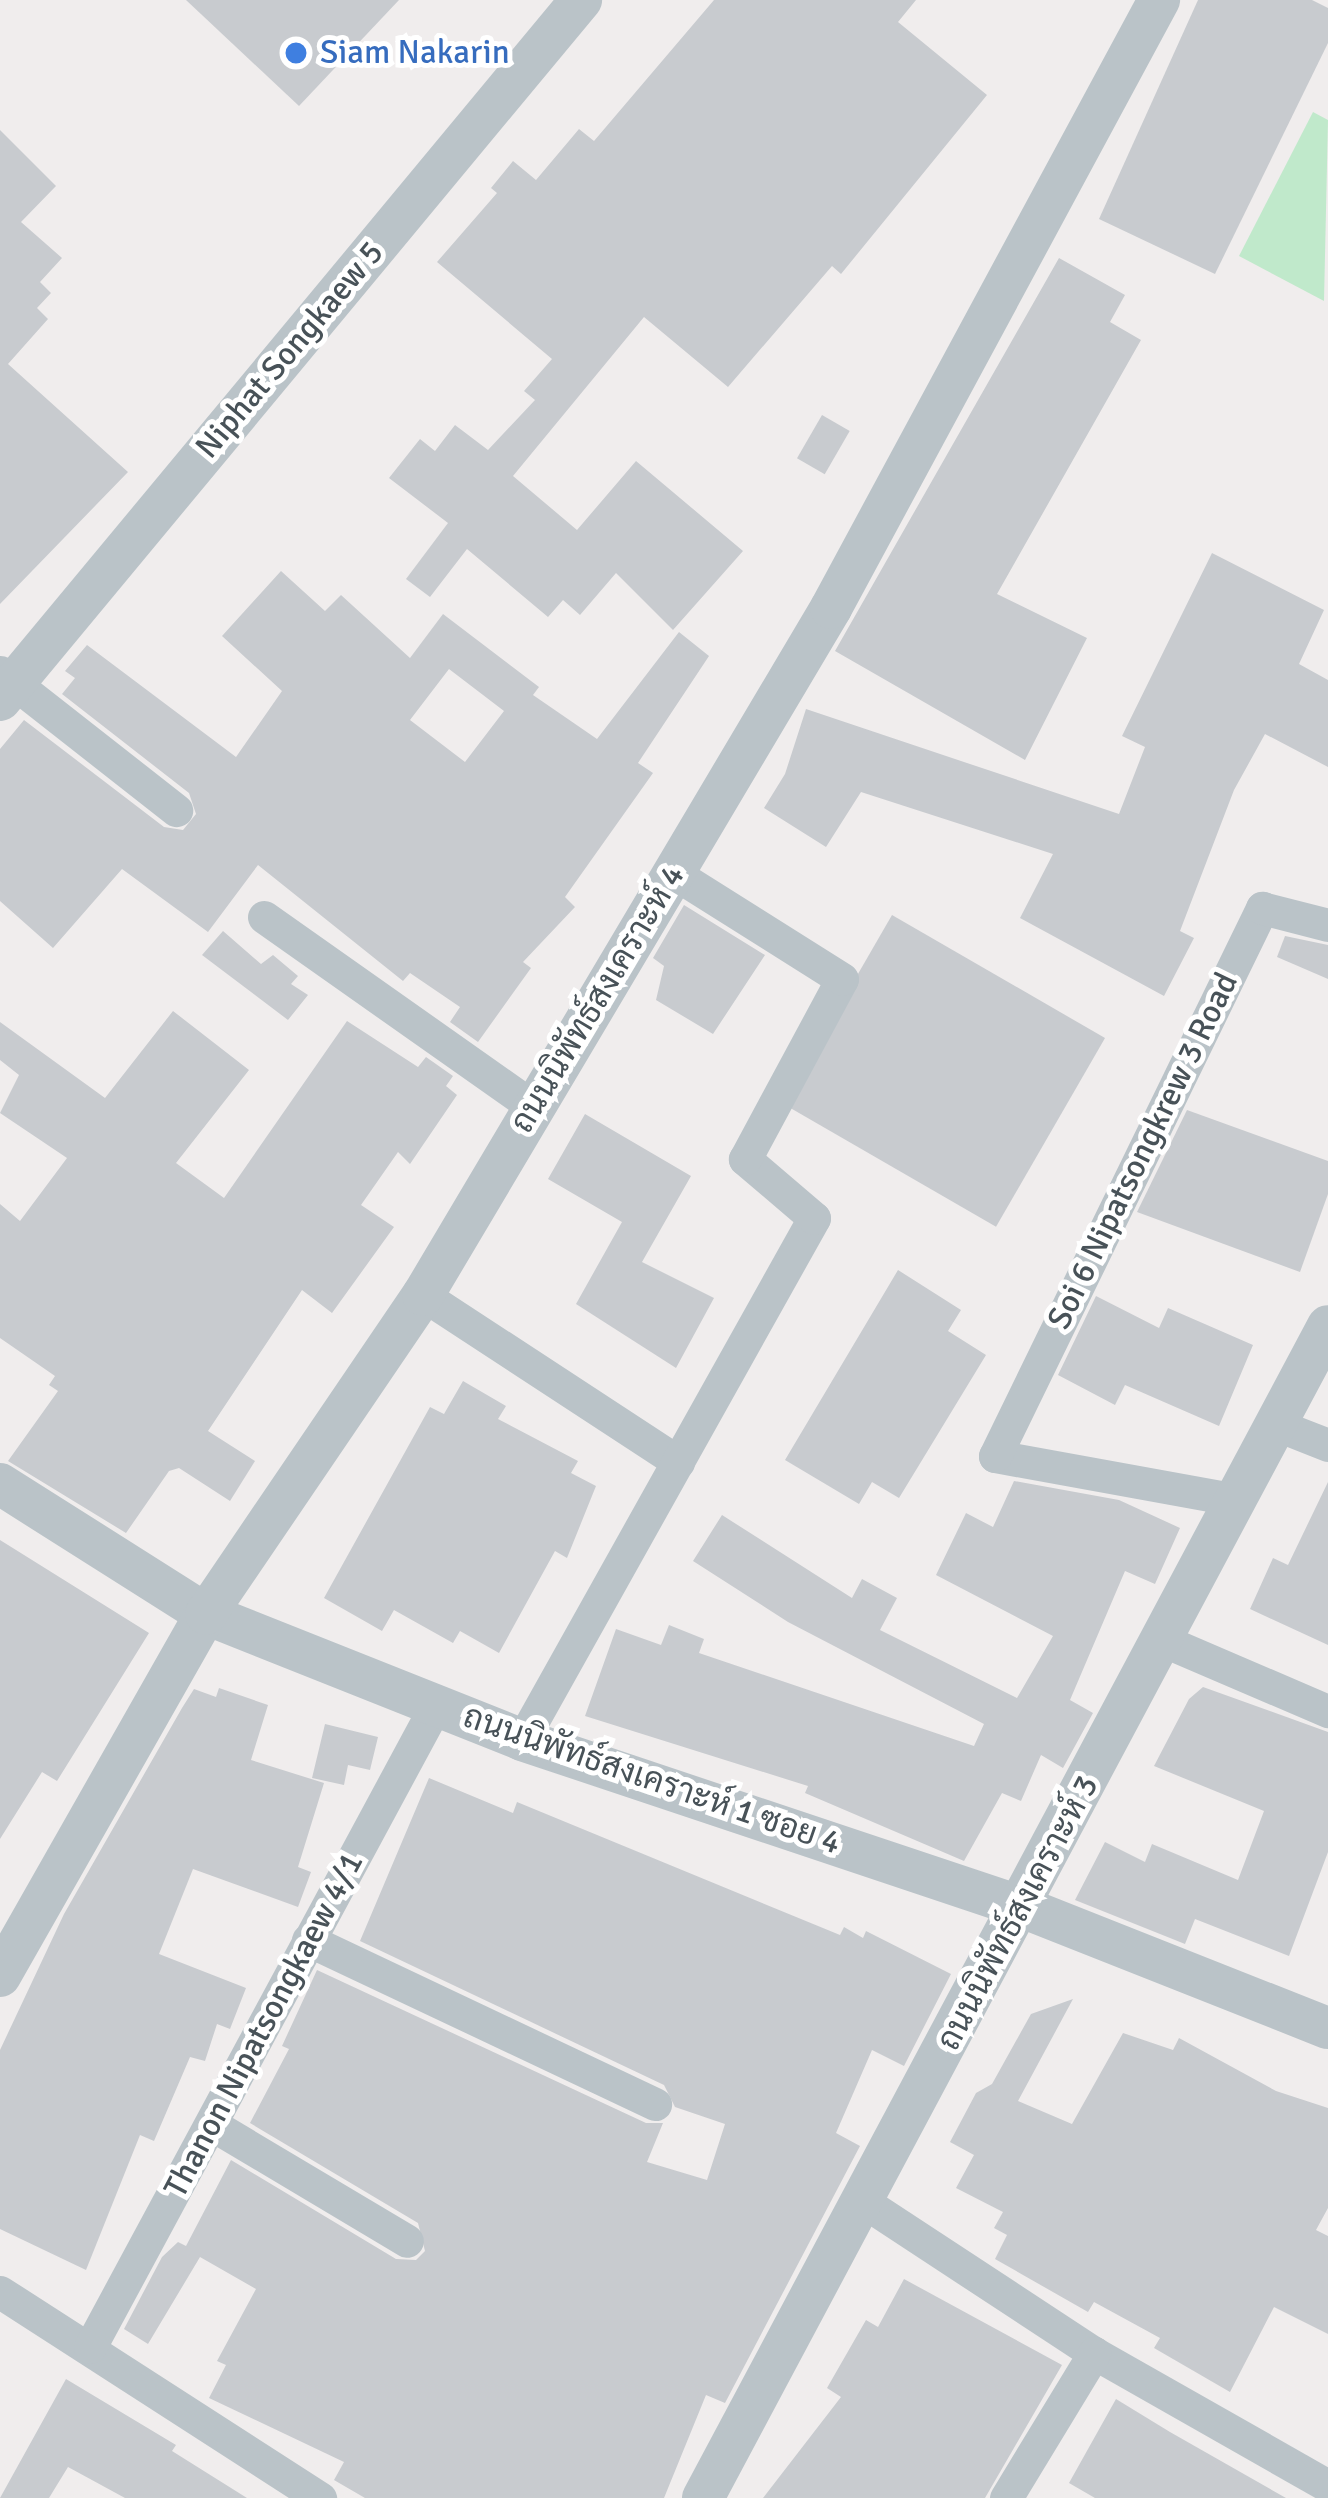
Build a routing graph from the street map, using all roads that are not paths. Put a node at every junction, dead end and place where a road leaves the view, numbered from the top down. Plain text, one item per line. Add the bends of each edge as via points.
1 (581, 0) edge
2 (1160, 0) edge
3 (4, 685) edge
4 (176, 810) dead end
5 (675, 874) junction
6 (264, 917) dead end
7 (1328, 925) edge
8 (531, 1106) junction
9 (423, 1295) junction
10 (1328, 1326) edge
11 (1277, 1425) junction
12 (1328, 1444) edge
13 (678, 1462) junction
14 (0, 1484) edge
15 (1237, 1500) junction
16 (206, 1615) junction
17 (1162, 1640) junction
18 (437, 1703) junction
19 (1328, 1711) edge
20 (522, 1740) junction
21 (1022, 1907) junction
22 (308, 1940) junction
23 (7, 1948) edge
24 (1328, 2028) edge
25 (656, 2104) dead end
26 (211, 2124) junction
27 (864, 2202) junction
28 (406, 2242) dead end
29 (0, 2292) edge
30 (90, 2347) junction
31 (1094, 2354) junction
32 (1328, 2486) edge
33 (320, 2498) edge
34 (703, 2498) edge
35 (1006, 2498) edge

1 - 3 street, Niphat Songkaew 5
2 - 5 street, ถนนนิพัทธ์สงเคราะห์ 4 via 831,608
3 - 4 street
5 - 8 street, ถนนนิพัทธ์สงเคราะห์ 4
5 - 13 street via 842,979 745,1159 814,1219
6 - 8 street
7 - 15 street, Soi 6 Nipatsongkrew 3 Road via 1262,908 995,1456
8 - 9 street, ถนนนิพัทธ์สงเคราะห์ 4
9 - 13 street
9 - 16 street, ถนนนิพัทธ์สงเคราะห์ 4
10 - 11 street, ถนนนิพัทธ์สงเคราะห์ 3
11 - 12 street
11 - 15 street, ถนนนิพัทธ์สงเคราะห์ 3
13 - 20 street
14 - 16 street, ถนนนิพัทธ์สงเคราะห์ 1 ซอย 4
15 - 17 street, ถนนนิพัทธ์สงเคราะห์ 3
16 - 18 street, ถนนนิพัทธ์สงเคราะห์ 1 ซอย 4
16 - 23 street, ถนนนิพัทธ์สงเคราะห์ 4
17 - 19 street
17 - 21 street, ถนนนิพัทธ์สงเคราะห์ 3
18 - 20 street, ถนนนิพัทธ์สงเคราะห์ 1 ซอย 4
18 - 22 street, Thanon Nipatsongkaew 4/1
20 - 21 street, ถนนนิพัทธ์สงเคราะห์ 1 ซอย 4
21 - 24 street, ถนนนิพัทธ์สงเคราะห์ 1 ซอย 4
21 - 27 street, ถนนนิพัทธ์สงเคราะห์ 3
22 - 25 street
22 - 26 street, Thanon Nipatsongkaew 4/1
26 - 28 street
26 - 30 street, Thanon Nipatsongkaew 4/1
27 - 31 street
27 - 34 street, ถนนนิพัทธ์สงเคราะห์ 3
29 - 30 street
30 - 33 street
31 - 32 street
31 - 35 street

